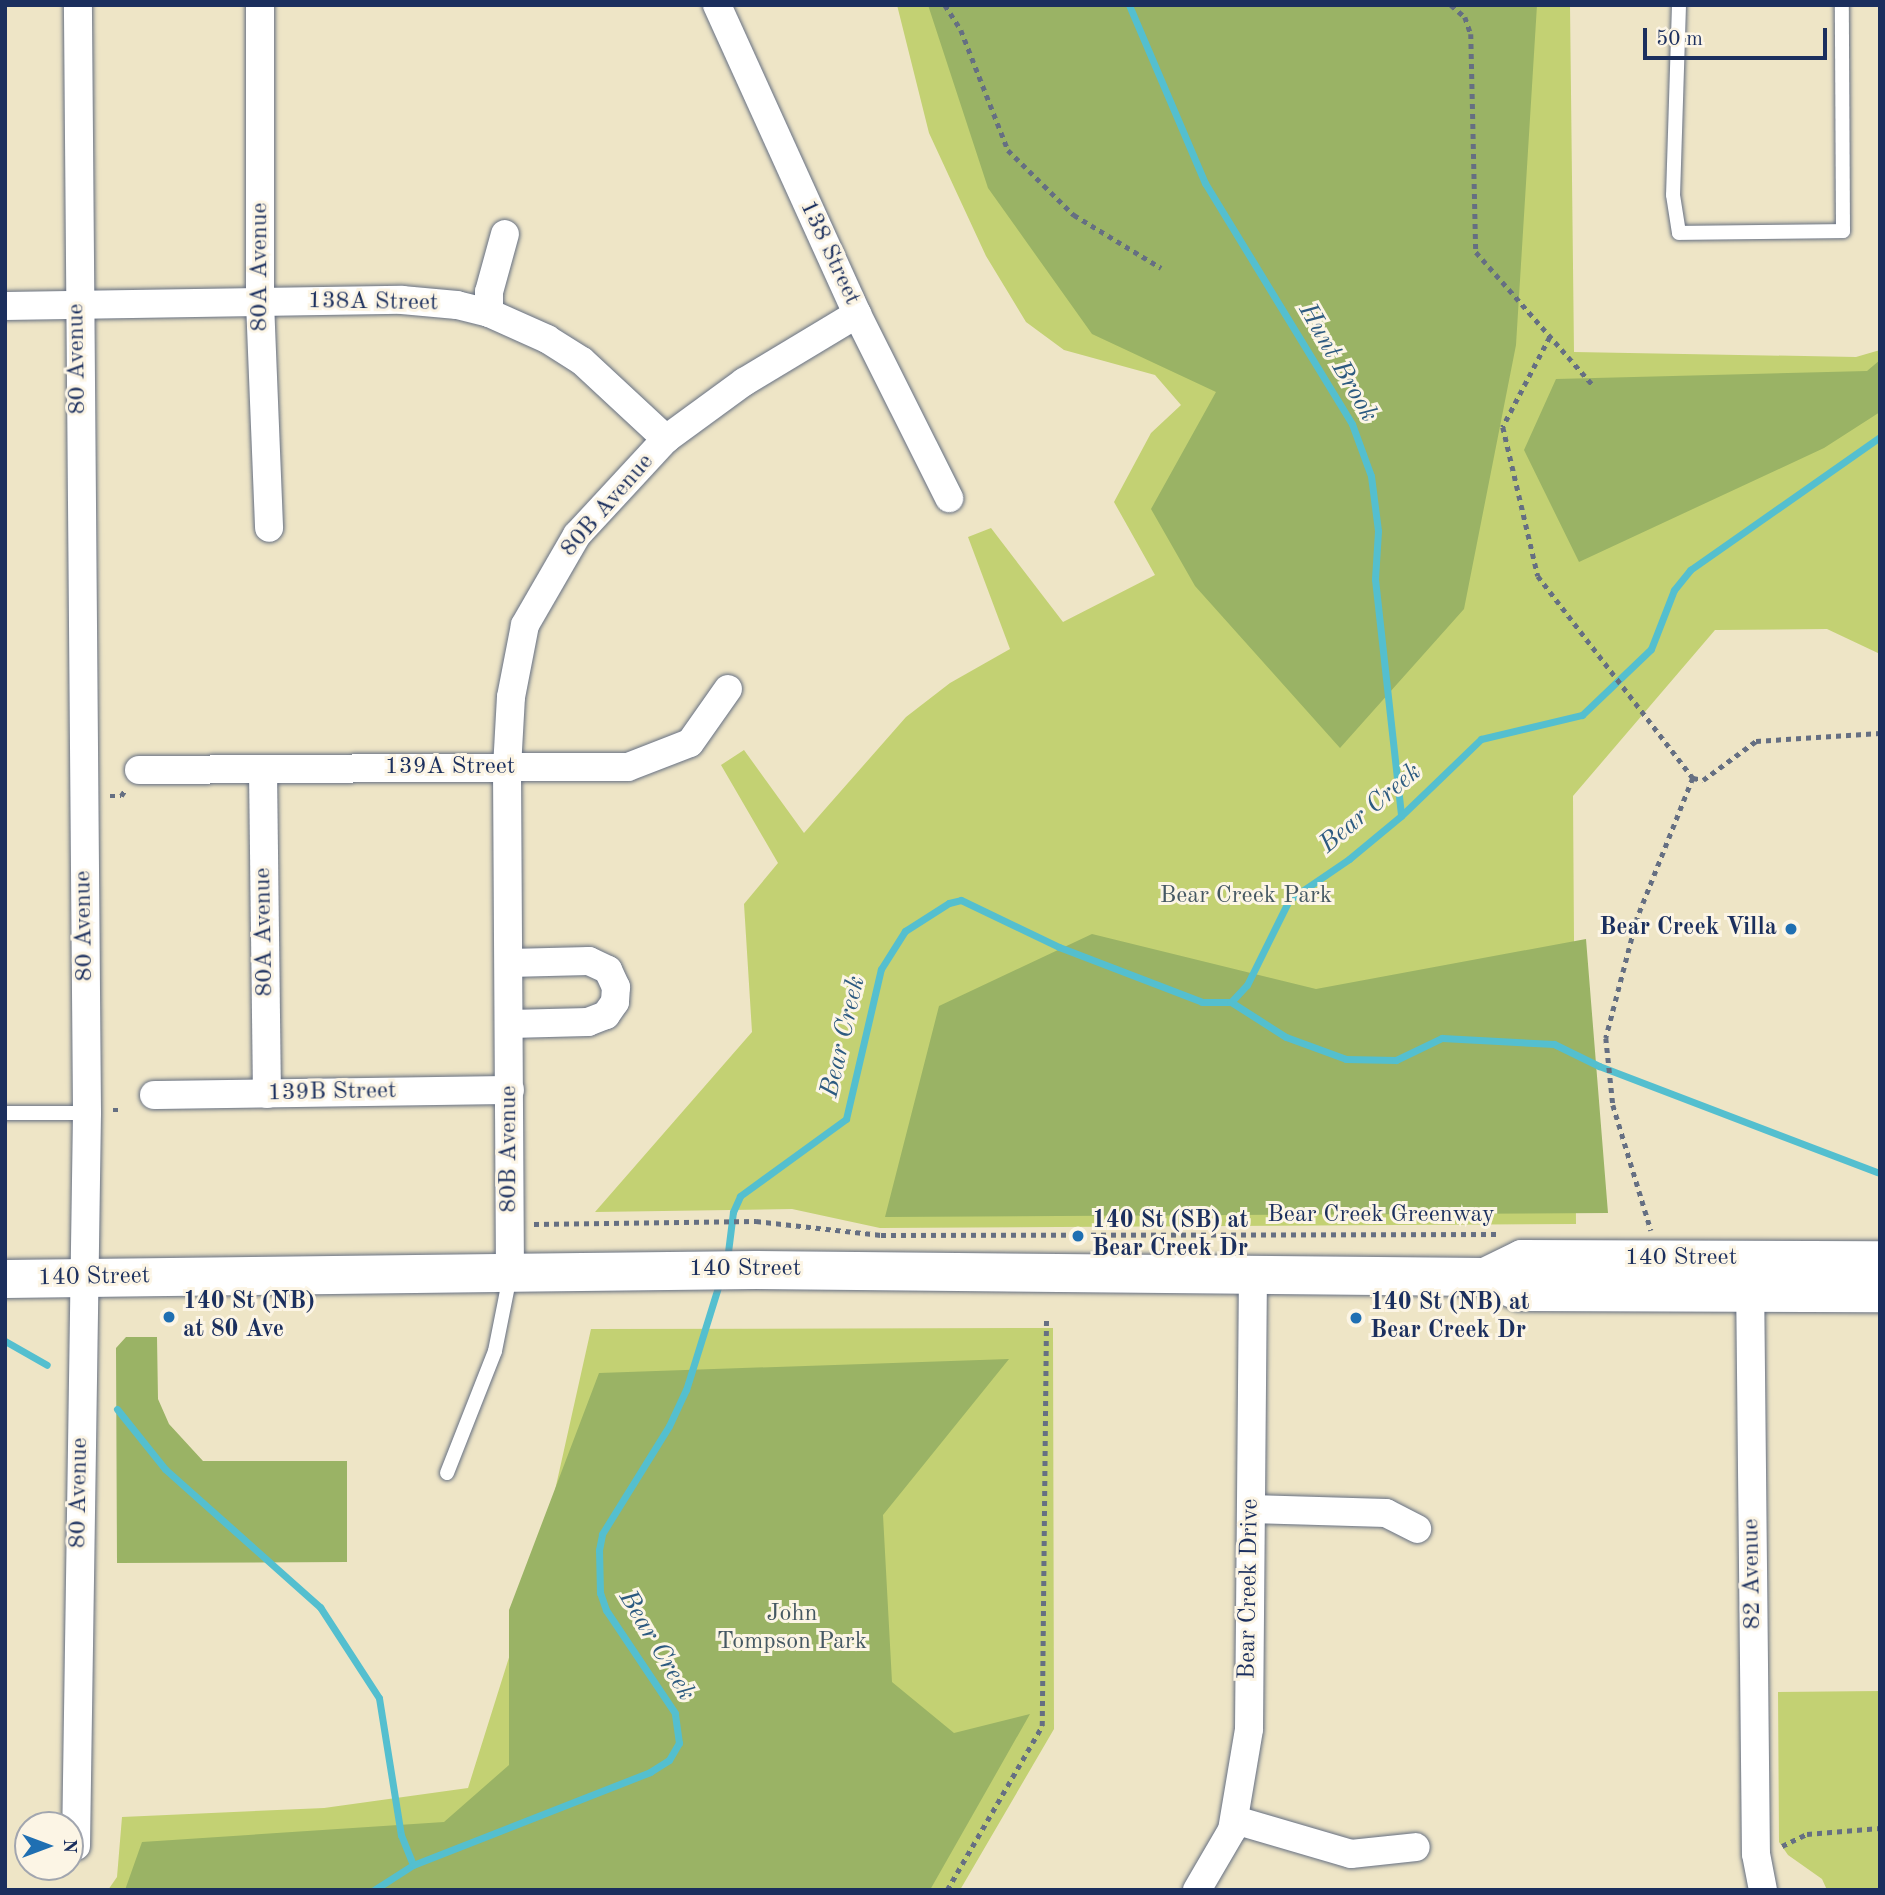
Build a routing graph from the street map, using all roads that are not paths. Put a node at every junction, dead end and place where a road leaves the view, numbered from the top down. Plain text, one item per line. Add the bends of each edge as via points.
1 (78, 5) edge
2 (260, 5) edge
3 (717, 5) edge
4 (1679, 5) edge
5 (1842, 5) edge
6 (505, 234) dead end
7 (260, 302) junction
8 (77, 305) junction
9 (5, 306) edge
10 (489, 313) junction
11 (857, 314) junction
12 (666, 439) junction
13 (949, 498) dead end
14 (269, 528) dead end
15 (728, 689) dead end
16 (507, 768) junction
17 (263, 769) junction
18 (130, 780) road end
19 (509, 962) junction
20 (510, 1024) junction
21 (510, 1090) junction
22 (267, 1094) junction
23 (154, 1095) dead end
24 (100, 1111) junction
25 (5, 1113) edge
26 (1880, 1260) edge
27 (510, 1275) junction
28 (1750, 1276) junction
29 (83, 1278) junction
30 (1253, 1278) junction
31 (5, 1279) edge
32 (1880, 1293) edge
33 (447, 1473) dead end
34 (1251, 1509) junction
35 (1417, 1529) dead end
36 (76, 1811) edge
37 (1235, 1820) junction
38 (1416, 1847) dead end
39 (1197, 1890) edge
40 (1763, 1890) edge

1 - 8 street, 80 Avenue
2 - 7 street, 80A Avenue
3 - 11 street, 138 Street
4 - 5 lane via 1673,195 1679,233 1843,231
6 - 10 street via 489,292
7 - 8 street, 138A Street
7 - 10 street, 138A Street via 402,300
7 - 14 street, 80A Avenue
8 - 9 street, 138A Street
8 - 24 street, 80 Avenue
10 - 12 street, 138A Street via 582,361
11 - 12 street, 80B Avenue via 744,382
11 - 13 street, 138 Street
12 - 16 street, 80B Avenue via 577,535 537,597 516,659
15 - 16 street, 139A Street via 690,743 628,767
16 - 17 street, 139A Street
16 - 19 street, 80B Avenue
17 - 18 street, 139A Street
17 - 22 street, 80A Avenue
19 - 20 street, 80B Avenue
19 - 20 street via 589,961 608,970 616,987 615,1002 606,1015 587,1022
20 - 21 street, 80B Avenue
21 - 22 street, 139B Street
21 - 27 street, 80B Avenue
22 - 23 street, 139B Street
24 - 25 lane
24 - 29 street, 80 Avenue
26 - 28 main road, 140 Street
27 - 29 main road, 140 Street
27 - 30 main road, 140 Street via 756,1270
27 - 33 lane via 495,1351
28 - 30 main road, 140 Street via 1520,1292 1485,1277
28 - 32 main road, 140 Street
28 - 40 street, 82 Avenue via 1756,1854
29 - 31 main road, 140 Street
29 - 36 street, 80 Avenue
30 - 34 street, Bear Creek Drive
34 - 35 street via 1386,1513
34 - 37 street, Bear Creek Drive via 1249,1729
37 - 38 street via 1351,1854
37 - 39 street, Bear Creek Drive

